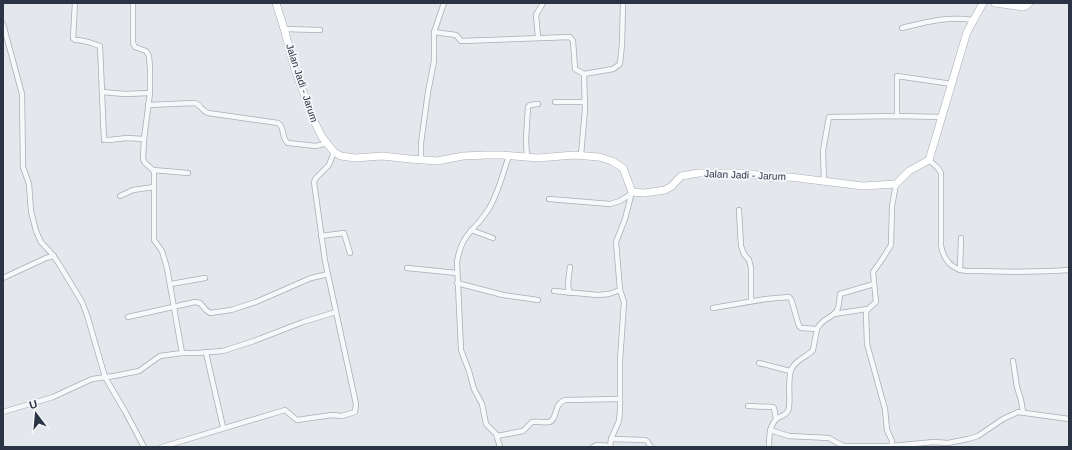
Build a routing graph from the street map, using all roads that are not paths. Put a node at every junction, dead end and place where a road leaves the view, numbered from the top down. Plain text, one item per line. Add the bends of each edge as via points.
1 (74, 3) edge
2 (133, 3) edge
3 (276, 3) edge
4 (444, 3) edge
5 (543, 3) edge
6 (623, 3) edge
7 (983, 3) edge
8 (995, 3) edge
9 (1029, 3) edge
10 (973, 20) junction
11 (3, 24) edge
12 (902, 28) dead end
13 (284, 29) junction
14 (320, 30) dead end
15 (434, 32) junction
16 (538, 37) junction
17 (584, 74) junction
18 (952, 84) junction
19 (102, 92) junction
20 (150, 93) junction
21 (555, 102) dead end
22 (585, 102) junction
23 (538, 104) dead end
24 (148, 105) junction
25 (897, 116) junction
26 (943, 117) junction
27 (144, 139) junction
28 (328, 143) junction
29 (334, 152) junction
30 (581, 155) junction
31 (509, 156) junction
32 (526, 158) junction
33 (421, 160) junction
34 (930, 160) junction
35 (153, 170) junction
36 (188, 173) dead end
37 (824, 182) junction
38 (896, 184) junction
39 (154, 187) junction
40 (632, 193) junction
41 (120, 196) dead end
42 (549, 200) dead end
43 (739, 210) dead end
44 (471, 230) junction
45 (321, 236) junction
46 (493, 238) dead end
47 (961, 238) dead end
48 (350, 253) dead end
49 (54, 256) junction
50 (570, 266) dead end
51 (407, 268) dead end
52 (960, 270) junction
53 (1069, 270) edge
54 (457, 273) junction
55 (328, 274) junction
56 (3, 278) edge
57 (205, 278) dead end
58 (457, 283) junction
59 (171, 284) junction
60 (874, 284) junction
61 (620, 290) junction
62 (554, 291) dead end
63 (569, 292) junction
64 (538, 300) dead end
65 (751, 302) junction
66 (174, 306) junction
67 (713, 308) dead end
68 (867, 309) junction
69 (336, 312) junction
70 (834, 314) junction
71 (128, 317) dead end
72 (817, 329) junction
73 (182, 353) junction
74 (206, 353) junction
75 (1014, 361) dead end
76 (759, 362) dead end
77 (790, 371) junction
78 (105, 377) junction
79 (620, 399) junction
80 (748, 406) dead end
81 (3, 412) edge
82 (1023, 412) junction
83 (776, 419) junction
84 (1069, 419) edge
85 (223, 428) junction
86 (770, 430) junction
87 (497, 436) junction
88 (611, 439) junction
89 (943, 445) edge
90 (610, 446) edge
91 (892, 446) edge
92 (144, 447) edge
93 (162, 447) edge
94 (500, 447) edge
95 (593, 447) edge
96 (650, 447) edge
97 (769, 447) edge

1 - 19 street via 73,38 87,40 100,46
2 - 20 street via 133,43 148,53
3 - 13 street, Jalan Jadi - Jarum
4 - 15 street
5 - 16 street via 536,15
6 - 17 street via 620,64 613,69
7 - 10 street
8 - 9 street via 1023,7
10 - 12 street via 942,18
10 - 18 street
11 - 49 street via 22,94 23,167 29,184 33,220 39,239
13 - 14 street
13 - 28 street, Jalan Jadi - Jarum via 295,70 315,123
15 - 16 street via 456,35 461,41
15 - 33 street via 434,61 421,143
16 - 17 street via 571,37 575,70
17 - 22 street
18 - 25 street via 897,75
18 - 26 street
19 - 20 street
19 - 27 street via 104,140
20 - 24 street
21 - 22 street
22 - 30 street
23 - 32 street via 528,107
24 - 27 street
24 - 28 street via 195,103 208,113 278,123 283,127 284,139 288,143 316,146
25 - 26 street
25 - 37 street via 829,117 824,151
26 - 34 street
27 - 35 street via 144,161
28 - 29 street, Jalan Jadi - Jarum
29 - 33 street via 345,157 382,156
29 - 45 street via 329,165 314,182
30 - 32 street
30 - 40 street via 612,160 619,164 625,171
31 - 32 street
31 - 33 street via 463,156 444,160
31 - 44 street via 492,203
34 - 38 street via 908,171
34 - 52 street via 940,170 942,177 942,253
35 - 36 street
35 - 39 street
37 - 38 street, Jalan Jadi - Jarum via 863,186
37 - 40 street, Jalan Jadi - Jarum via 746,173 699,173 681,176 665,190
38 - 60 street via 892,206 891,245 873,272
39 - 41 street via 133,190
39 - 59 street via 154,240 162,251
40 - 42 street via 610,204
40 - 61 street via 616,242
43 - 65 street via 741,246 751,268
44 - 46 street
44 - 54 street via 459,250
45 - 48 street via 344,233
45 - 55 street
47 - 52 street
49 - 56 street
49 - 78 street via 85,310
50 - 63 street
51 - 54 street
52 - 53 street
54 - 58 street
55 - 66 street via 314,277 256,302 230,310 210,313 198,302
55 - 69 street
57 - 59 street
58 - 64 street via 503,295
58 - 87 street via 462,354 482,404 486,424
59 - 66 street
60 - 68 street via 876,302
60 - 70 street via 840,294 839,306
61 - 63 street via 598,295
61 - 79 street via 624,300
62 - 63 street
65 - 67 street
65 - 72 street via 788,297 799,326
66 - 71 street
66 - 73 street
68 - 70 street
68 - 91 street via 866,344
69 - 74 street via 232,348
69 - 85 street via 356,404 355,412 342,416 297,420 285,410
70 - 72 street via 821,322
72 - 77 street via 813,350
73 - 74 street
73 - 78 street via 160,356 139,371
74 - 85 street
75 - 82 street
76 - 77 street
77 - 83 street via 789,409
78 - 81 street via 92,379 53,397
78 - 92 street
79 - 87 street via 564,400 557,406 550,422 532,422 524,431
79 - 88 street via 619,421
80 - 83 street via 773,407
82 - 84 street
82 - 89 street via 1013,413 972,438
83 - 86 street
85 - 93 street
86 - 91 street via 789,436 829,438 843,446
86 - 97 street
87 - 94 street
88 - 90 street
88 - 96 street via 645,440
89 - 91 street via 924,442
90 - 95 street

